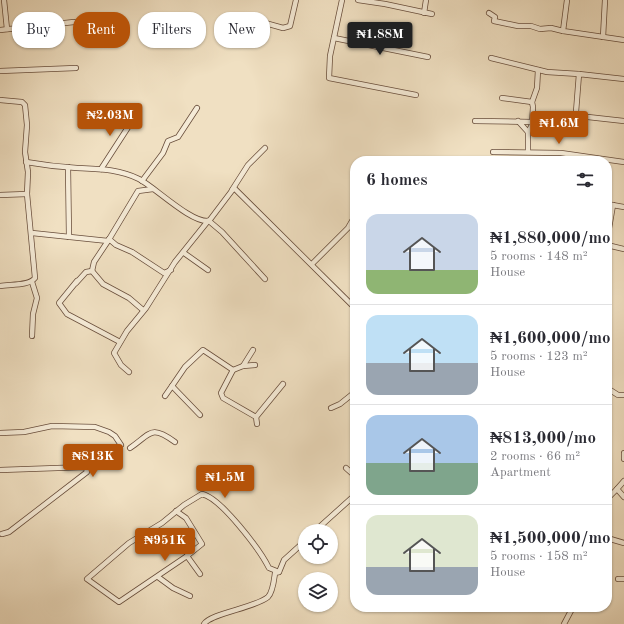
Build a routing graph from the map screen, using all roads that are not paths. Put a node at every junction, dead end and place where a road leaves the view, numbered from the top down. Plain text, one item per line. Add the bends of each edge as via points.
1 (4, 0) edge
2 (296, 0) edge
3 (342, 0) edge
4 (358, 0) edge
5 (426, 0) edge
6 (567, 0) edge
7 (605, 0) edge
8 (385, 2) edge
9 (424, 13) junction
10 (489, 13) dead end
11 (432, 14) dead end
12 (73, 22) edge
13 (270, 24) edge
14 (7, 29) junction
15 (0, 30) edge
16 (563, 31) junction
17 (603, 37) junction
18 (334, 38) junction
19 (624, 40) edge
20 (428, 57) dead end
21 (491, 58) dead end
22 (76, 68) dead end
23 (538, 70) junction
24 (0, 71) edge
25 (579, 74) junction
26 (624, 79) edge
27 (416, 96) dead end
28 (502, 98) dead end
29 (0, 100) edge
30 (532, 102) junction
31 (197, 108) dead end
32 (136, 115) dead end
33 (475, 121) dead end
34 (518, 121) junction
35 (624, 121) edge
36 (532, 122) junction
37 (528, 132) junction
38 (265, 148) dead end
39 (493, 152) dead end
40 (528, 152) junction
41 (582, 156) edge
42 (612, 160) edge
43 (26, 162) junction
44 (624, 162) edge
45 (68, 167) junction
46 (101, 168) junction
47 (141, 180) junction
48 (153, 189) junction
49 (232, 190) junction
50 (138, 191) junction
51 (28, 194) junction
52 (0, 195) edge
53 (612, 206) edge
54 (624, 207) edge
55 (208, 221) junction
56 (350, 225) edge
57 (32, 233) junction
58 (68, 237) junction
59 (108, 240) junction
60 (612, 246) edge
61 (624, 249) edge
62 (184, 253) junction
63 (312, 264) junction
64 (172, 270) junction
65 (208, 270) dead end
66 (92, 271) junction
67 (265, 279) dead end
68 (32, 282) junction
69 (0, 286) edge
70 (350, 303) edge
71 (143, 310) junction
72 (32, 336) dead end
73 (120, 342) junction
74 (253, 350) dead end
75 (255, 365) dead end
76 (243, 366) junction
77 (233, 370) junction
78 (129, 372) dead end
79 (283, 384) dead end
80 (172, 386) junction
81 (612, 391) edge
82 (624, 395) edge
83 (165, 396) dead end
84 (350, 396) edge
85 (331, 408) dead end
86 (200, 415) dead end
87 (256, 417) junction
88 (257, 424) dead end
89 (0, 433) edge
90 (175, 442) dead end
91 (121, 445) dead end
92 (130, 448) dead end
93 (624, 453) edge
94 (624, 459) edge
95 (346, 468) dead end
96 (0, 470) edge
97 (350, 472) edge
98 (624, 481) edge
99 (617, 489) junction
100 (612, 494) edge
101 (624, 497) edge
102 (350, 500) edge
103 (176, 512) junction
104 (323, 524) edge
105 (2, 534) dead end
106 (612, 539) edge
107 (624, 543) edge
108 (298, 547) edge
109 (187, 556) junction
110 (279, 572) junction
111 (200, 574) dead end
112 (158, 577) junction
113 (618, 579) dead end
114 (624, 579) edge
115 (190, 596) dead end
116 (570, 612) edge
117 (204, 624) edge
118 (564, 624) edge

1 - 14 street
2 - 13 street via 290,26 283,28
3 - 18 street
4 - 8 street
5 - 9 street
6 - 16 street
7 - 17 street
8 - 9 street
9 - 11 street
10 - 16 street via 499,22
12 - 14 street
14 - 15 street
16 - 17 street
17 - 19 street
18 - 20 street
18 - 27 street via 328,76 330,78
21 - 23 street
22 - 24 street
23 - 25 street
23 - 30 street via 537,88
25 - 26 street
25 - 35 street via 577,115
28 - 30 street
29 - 43 street via 24,103 27,125
30 - 36 street
31 - 47 street via 178,137 168,141 163,153
32 - 46 street
33 - 34 street
34 - 36 street
34 - 37 street
36 - 37 street
37 - 40 street
38 - 49 street via 248,165
39 - 40 street
40 - 41 street
42 - 44 street
43 - 45 street
43 - 51 street
45 - 46 street
45 - 58 street
46 - 47 street
47 - 48 street
47 - 50 street
48 - 50 street
48 - 55 street via 176,206 203,221
49 - 55 street
49 - 63 street via 234,188 244,197
50 - 59 street
51 - 52 street
51 - 57 street
53 - 54 street
55 - 62 street
55 - 67 street via 222,232
56 - 63 street
57 - 58 street
57 - 68 street via 35,278
58 - 59 street
59 - 64 street via 164,273
59 - 66 street via 94,262
60 - 61 street
62 - 64 street via 175,262
62 - 65 street
63 - 70 street
64 - 71 street
66 - 71 street via 103,284 129,298
66 - 73 street via 86,272 59,302 67,314
68 - 69 street
68 - 72 street via 36,298
71 - 73 street
73 - 78 street via 114,353
74 - 76 street
75 - 76 street
76 - 77 street
77 - 80 street via 203,350 185,367
77 - 87 street via 221,394 223,398
79 - 87 street
80 - 83 street
80 - 86 street
81 - 82 street
84 - 85 street
87 - 88 street
89 - 91 street via 24,432 52,426 95,428 105,429 115,436
90 - 92 street via 157,432 148,432
93 - 94 street
95 - 97 street
96 - 105 street via 86,467 87,472 9,532
98 - 99 street
99 - 100 street
99 - 101 street
102 - 104 street
103 - 109 street via 186,518 202,544
103 - 110 street via 202,494 226,511 240,529 247,533 250,542 264,557 269,568
103 - 112 street via 129,543 87,579 120,602
106 - 107 street
108 - 110 street via 284,560
109 - 111 street
109 - 112 street
110 - 117 street via 275,573 268,597 212,617
112 - 115 street
113 - 114 street
116 - 118 street

